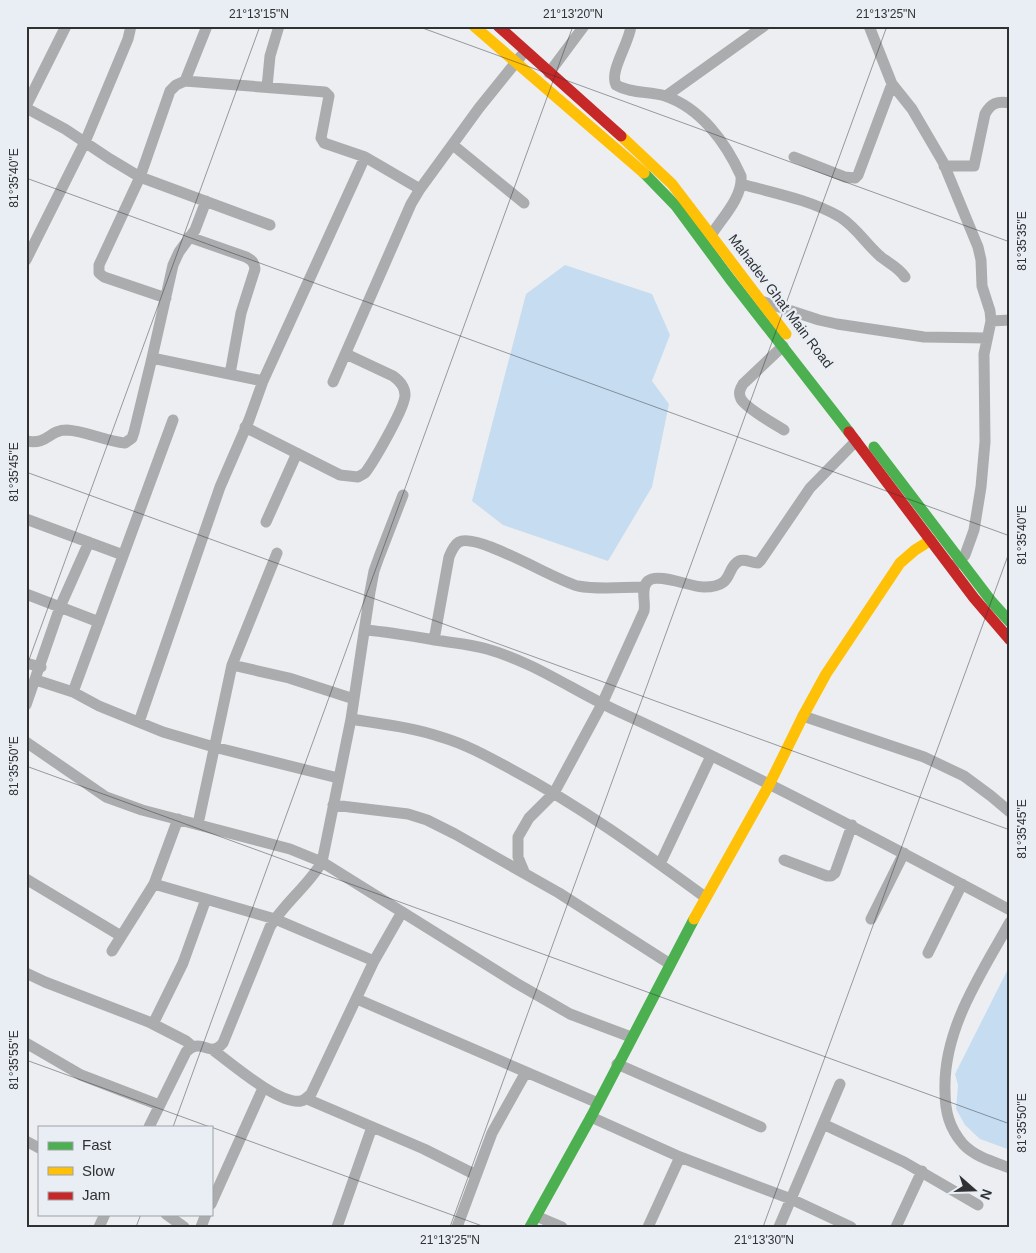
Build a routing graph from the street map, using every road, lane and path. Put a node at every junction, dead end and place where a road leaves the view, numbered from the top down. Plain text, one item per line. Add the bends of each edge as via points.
1 (66, 26) edge
2 (131, 26) edge
3 (207, 26) edge
4 (279, 26) edge
5 (474, 26) edge
6 (498, 26) edge
7 (584, 26) edge
8 (631, 26) edge
9 (764, 26) edge
10 (869, 26) edge
11 (525, 51) junction
12 (517, 61) junction
13 (550, 73) junction
14 (185, 81) junction
15 (892, 84) junction
16 (267, 87) junction
17 (666, 96) junction
18 (1010, 103) edge
19 (26, 107) edge
20 (85, 142) junction
21 (453, 145) junction
22 (365, 157) junction
23 (794, 157) dead end
24 (944, 166) junction
25 (140, 177) junction
26 (742, 184) junction
27 (420, 189) junction
28 (206, 201) junction
29 (524, 203) dead end
30 (270, 225) dead end
31 (712, 234) junction
32 (189, 237) junction
33 (26, 260) edge
34 (905, 277) dead end
35 (166, 298) junction
36 (761, 301) junction
37 (991, 320) junction
38 (1010, 320) edge
39 (987, 338) junction
40 (783, 346) junction
41 (346, 354) junction
42 (152, 358) junction
43 (230, 374) junction
44 (263, 381) junction
45 (333, 382) dead end
46 (173, 420) dead end
47 (245, 427) junction
48 (784, 430) dead end
49 (26, 441) edge
50 (856, 441) junction
51 (297, 453) junction
52 (404, 495) dead end
53 (26, 519) edge
54 (266, 522) dead end
55 (931, 540) junction
56 (89, 542) junction
57 (278, 553) dead end
58 (123, 555) junction
59 (956, 563) junction
60 (644, 587) junction
61 (26, 594) edge
62 (60, 608) junction
63 (99, 622) junction
64 (1010, 622) edge
65 (365, 630) junction
66 (434, 640) junction
67 (1010, 640) edge
68 (26, 663) edge
69 (232, 665) junction
70 (41, 667) junction
71 (36, 680) junction
72 (73, 692) junction
73 (354, 699) junction
74 (602, 704) junction
75 (26, 705) edge
76 (803, 716) junction
77 (351, 719) junction
78 (139, 722) junction
79 (26, 742) edge
80 (214, 747) junction
81 (711, 756) junction
82 (338, 778) junction
83 (770, 784) junction
84 (554, 793) junction
85 (333, 805) junction
86 (1010, 812) edge
87 (178, 819) junction
88 (198, 824) junction
89 (852, 825) junction
90 (904, 853) junction
91 (784, 860) dead end
92 (322, 862) junction
93 (660, 864) junction
94 (525, 874) junction
95 (26, 879) edge
96 (154, 884) junction
97 (962, 884) junction
98 (706, 897) junction
99 (206, 899) junction
100 (1010, 910) edge
101 (402, 912) junction
102 (275, 919) junction
103 (872, 919) dead end
104 (1010, 922) edge
105 (121, 936) junction
106 (112, 951) dead end
107 (928, 953) dead end
108 (374, 961) junction
109 (670, 964) junction
110 (26, 973) edge
111 (357, 999) junction
112 (153, 1024) junction
113 (631, 1038) junction
114 (26, 1043) edge
115 (193, 1047) junction
116 (213, 1050) junction
117 (618, 1064) junction
118 (526, 1072) junction
119 (840, 1084) dead end
120 (263, 1088) junction
121 (306, 1099) junction
122 (598, 1103) junction
123 (159, 1105) junction
124 (591, 1117) junction
125 (823, 1124) junction
126 (149, 1126) edge
127 (372, 1127) junction
128 (761, 1127) dead end
129 (26, 1141) edge
130 (38, 1147) edge
131 (680, 1157) junction
132 (1010, 1168) edge
133 (922, 1171) junction
134 (476, 1175) junction
135 (791, 1199) junction
136 (212, 1202) edge
137 (978, 1204) dead end
138 (169, 1216) edge
139 (533, 1222) edge
140 (184, 1227) edge
141 (337, 1227) edge
142 (457, 1227) edge
143 (562, 1227) edge
144 (648, 1227) edge
145 (779, 1227) edge
146 (851, 1227) edge
147 (896, 1227) edge

1 - 19 street
2 - 20 street
3 - 14 street
4 - 16 street via 270,56
5 - 12 street
6 - 11 street, Mahadev Ghat Main Road
7 - 13 street
8 - 17 street via 614,82 626,89
9 - 17 street
10 - 15 street
11 - 12 street
11 - 13 street, Mahadev Ghat Main Road
12 - 21 street
12 - 40 street via 661,189
13 - 31 street, Mahadev Ghat Main Road via 665,177
14 - 16 street
14 - 25 street via 170,91
15 - 23 street via 855,178
15 - 24 street via 912,109
16 - 22 street via 325,92 329,96 321,138 324,143
17 - 26 street via 691,108 711,127 737,167
18 - 24 street via 1000,101 989,107 974,166
19 - 20 street
20 - 25 street
20 - 33 street
21 - 27 street
21 - 29 street
22 - 27 street
22 - 44 street
24 - 37 street via 978,247 982,286
25 - 28 street
25 - 35 street via 99,265 99,272 110,280
26 - 31 street
26 - 34 street via 819,207 840,217
27 - 41 street
28 - 30 street
28 - 32 street
31 - 36 street, Mahadev Ghat Main Road
32 - 35 street via 173,266
32 - 43 street via 254,263
35 - 42 street
36 - 39 street via 837,324 924,337
36 - 59 street, Mahadev Ghat Main Road
37 - 38 street
37 - 39 street
39 - 59 street via 982,487 970,545
40 - 48 street via 743,384 739,392 746,405
40 - 50 street
41 - 45 street
41 - 51 street via 399,380 404,389 403,404 369,467 358,477 340,475
42 - 43 street
42 - 49 street via 134,432 125,444 65,430 55,432 44,441
43 - 44 street
44 - 47 street
46 - 58 street
47 - 51 street
47 - 78 street via 220,487
50 - 55 street
50 - 60 street via 810,488 758,563 741,560 723,583 712,587 661,578 653,578
51 - 54 street
52 - 65 street via 379,556
53 - 56 street
55 - 59 street
55 - 76 street via 908,555 892,574 826,674
56 - 58 street
56 - 62 street
57 - 69 street
58 - 63 street
59 - 64 street, Mahadev Ghat Main Road
59 - 67 street via 974,598
60 - 66 street via 578,586 467,540 453,548 448,557
60 - 74 street via 644,611
61 - 62 street
62 - 63 street
62 - 70 street
63 - 72 street
65 - 66 street
65 - 73 street
66 - 74 street via 472,645 510,657 546,672
68 - 70 street
69 - 73 street via 289,678
69 - 80 street
70 - 71 street
71 - 72 street
71 - 75 street
72 - 78 street
73 - 77 street
74 - 81 street
74 - 84 street
76 - 83 street
76 - 86 street via 915,754 956,772
77 - 82 street
77 - 84 street via 439,736 461,744
78 - 80 street
79 - 87 street via 106,796
80 - 82 street
80 - 88 street
81 - 83 street
81 - 93 street
82 - 85 street
83 - 89 street
83 - 98 street
84 - 93 street
84 - 94 street via 529,818 518,837 518,857
85 - 92 street
85 - 94 street via 408,814 427,820
87 - 88 street
87 - 96 street
88 - 92 street via 290,849
89 - 90 street
89 - 91 street via 831,876
90 - 97 street
90 - 103 street
92 - 101 street
92 - 102 street
93 - 98 street
94 - 109 street via 559,892
95 - 105 street
96 - 99 street
96 - 105 street
97 - 100 street
97 - 107 street
98 - 109 street
99 - 102 street
99 - 112 street via 183,963
101 - 108 street
101 - 113 street via 570,1014
102 - 108 street
102 - 116 street via 231,1027 223,1043
104 - 132 street via 965,1005 948,1050 944,1074 945,1110 963,1144 976,1154
105 - 106 street
108 - 111 street
109 - 113 street
110 - 112 street
111 - 118 street
111 - 121 street
112 - 115 street
113 - 117 street
114 - 123 street via 82,1075
115 - 116 street
115 - 123 street via 186,1052
116 - 120 street
117 - 122 street
117 - 128 street
118 - 122 street
118 - 134 street via 492,1134
119 - 125 street
120 - 121 street via 288,1099 300,1102
120 - 136 street
121 - 127 street
122 - 124 street
123 - 126 street
124 - 131 street
124 - 139 street
125 - 133 street
125 - 135 street
127 - 134 street
127 - 141 street
129 - 130 street
131 - 135 street
131 - 144 street
133 - 137 street
133 - 147 street
134 - 142 street
135 - 145 street
135 - 146 street
138 - 140 street
139 - 143 street

